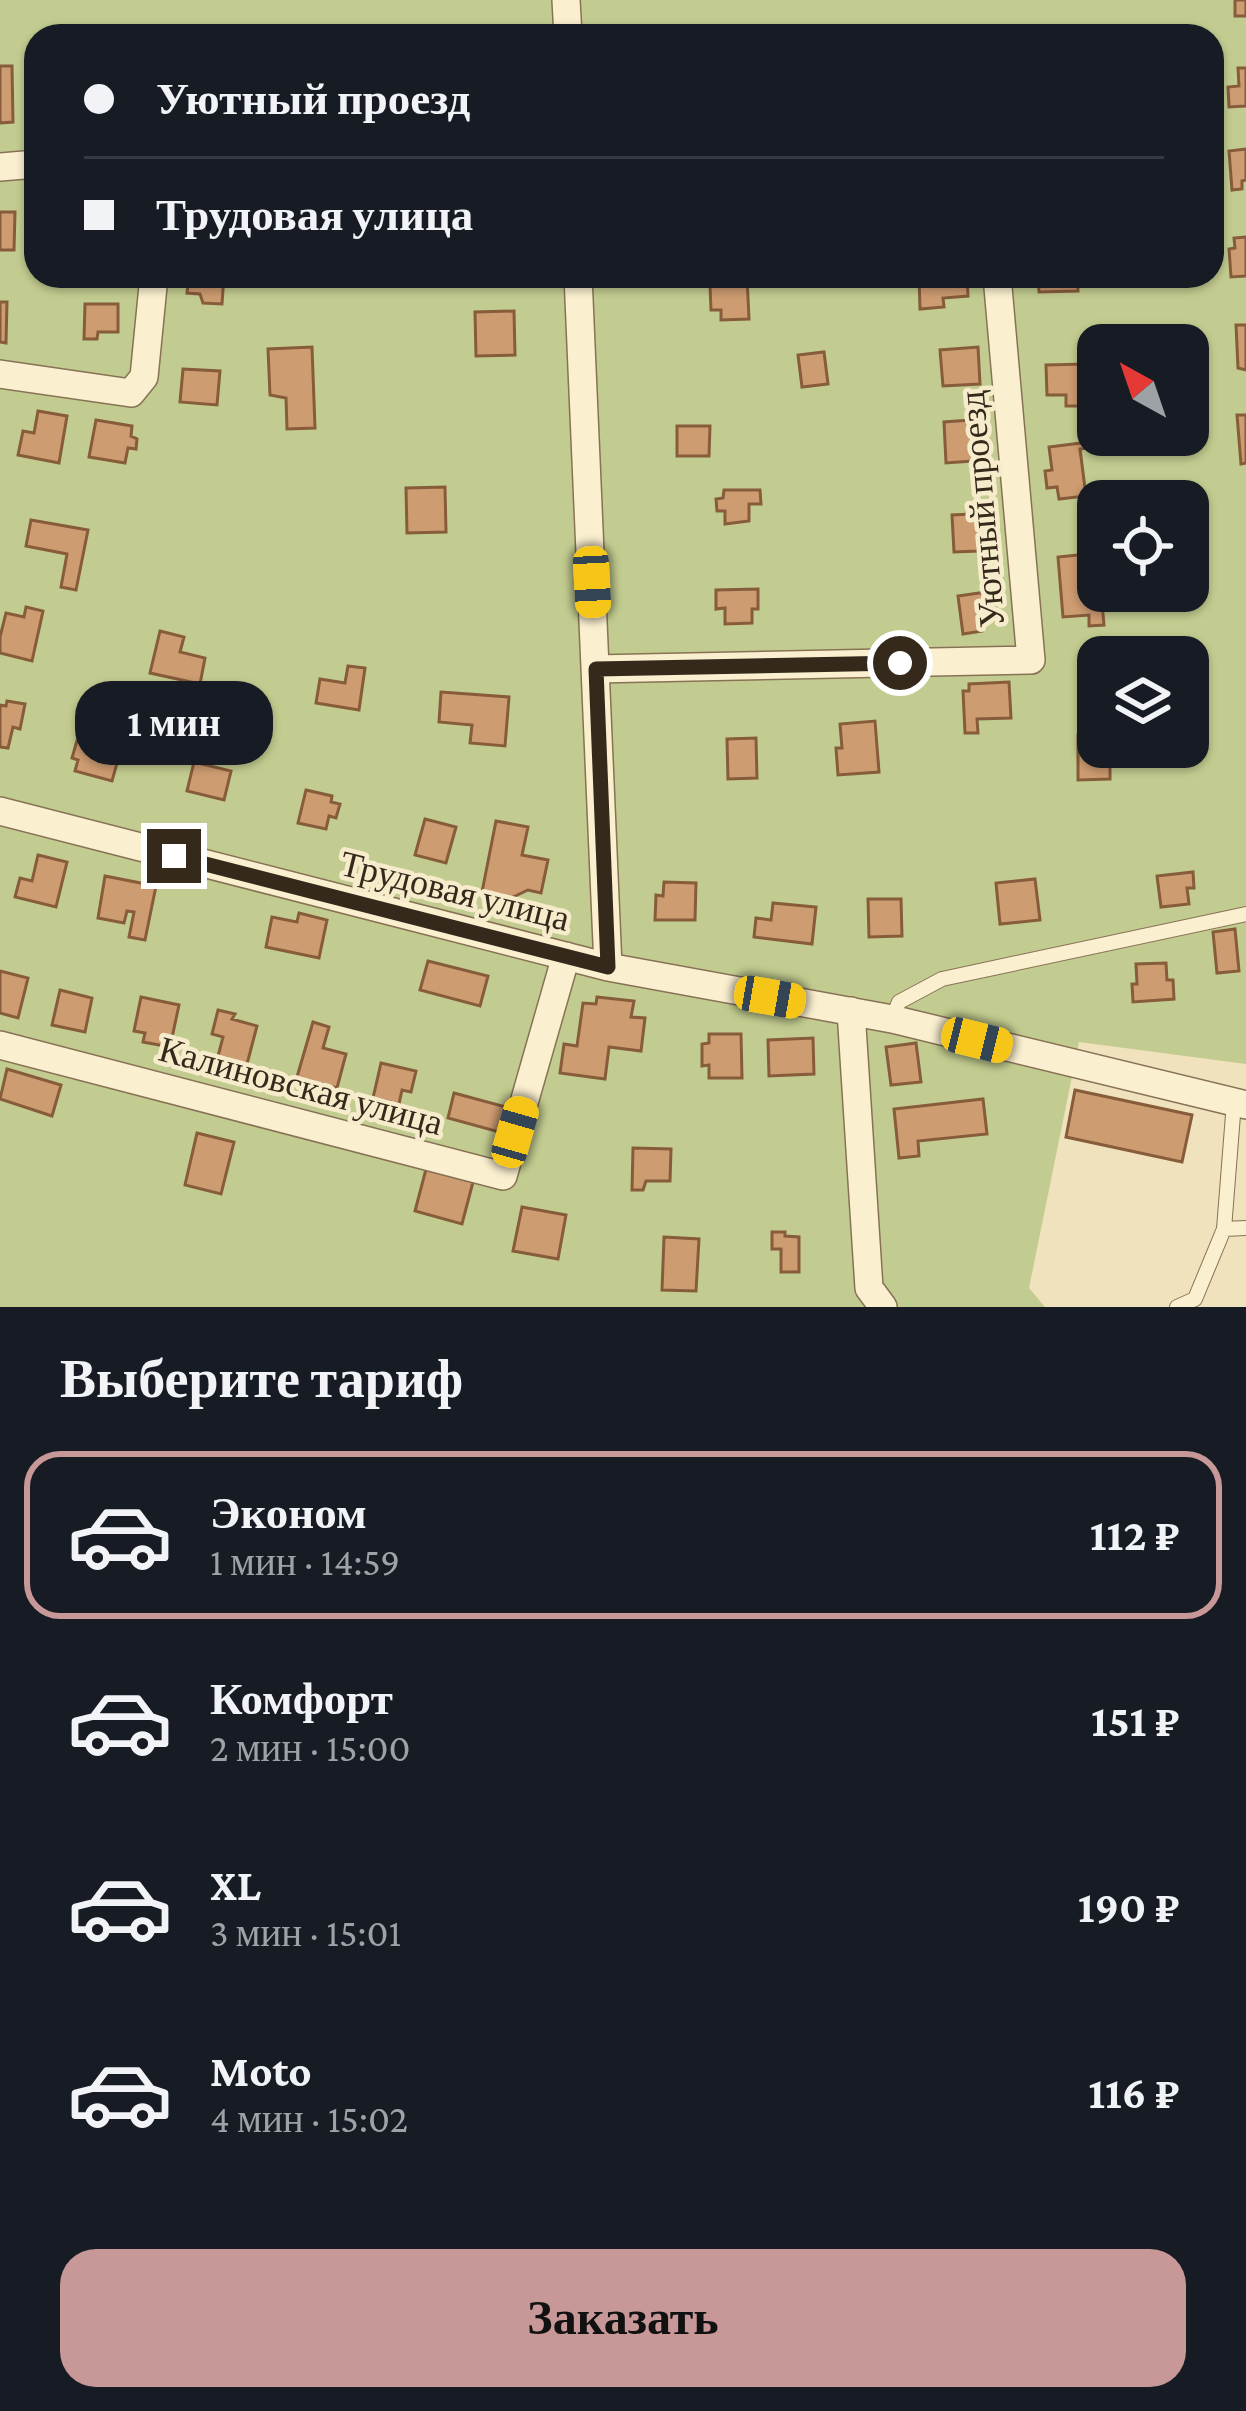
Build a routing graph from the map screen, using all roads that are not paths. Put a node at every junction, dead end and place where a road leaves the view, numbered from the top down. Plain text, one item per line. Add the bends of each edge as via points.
1 (153, 288) edge
2 (579, 288) edge
3 (998, 288) edge
4 (0, 374) edge
5 (596, 669) junction
6 (0, 811) edge
7 (1246, 914) edge
8 (566, 956) junction
9 (608, 967) junction
10 (851, 1011) junction
11 (892, 1019) junction
12 (0, 1045) edge
13 (1240, 1104) edge
14 (1246, 1228) edge
15 (1224, 1229) junction
16 (883, 1307) edge
17 (1177, 1307) edge

1 - 4 street via 144,377 131,393
2 - 5 street
3 - 5 street, Уютный проезд via 1031,660
5 - 9 street
6 - 8 street, Трудовая улица
7 - 11 lane via 942,979 899,1002
8 - 9 street, Трудовая улица
8 - 12 street, Калиновская улица via 502,1176
9 - 10 street, Трудовая улица
10 - 11 street, Трудовая улица
10 - 16 street via 868,1288
11 - 13 street, Трудовая улица
13 - 15 lane
14 - 15 lane
15 - 17 lane via 1195,1299

